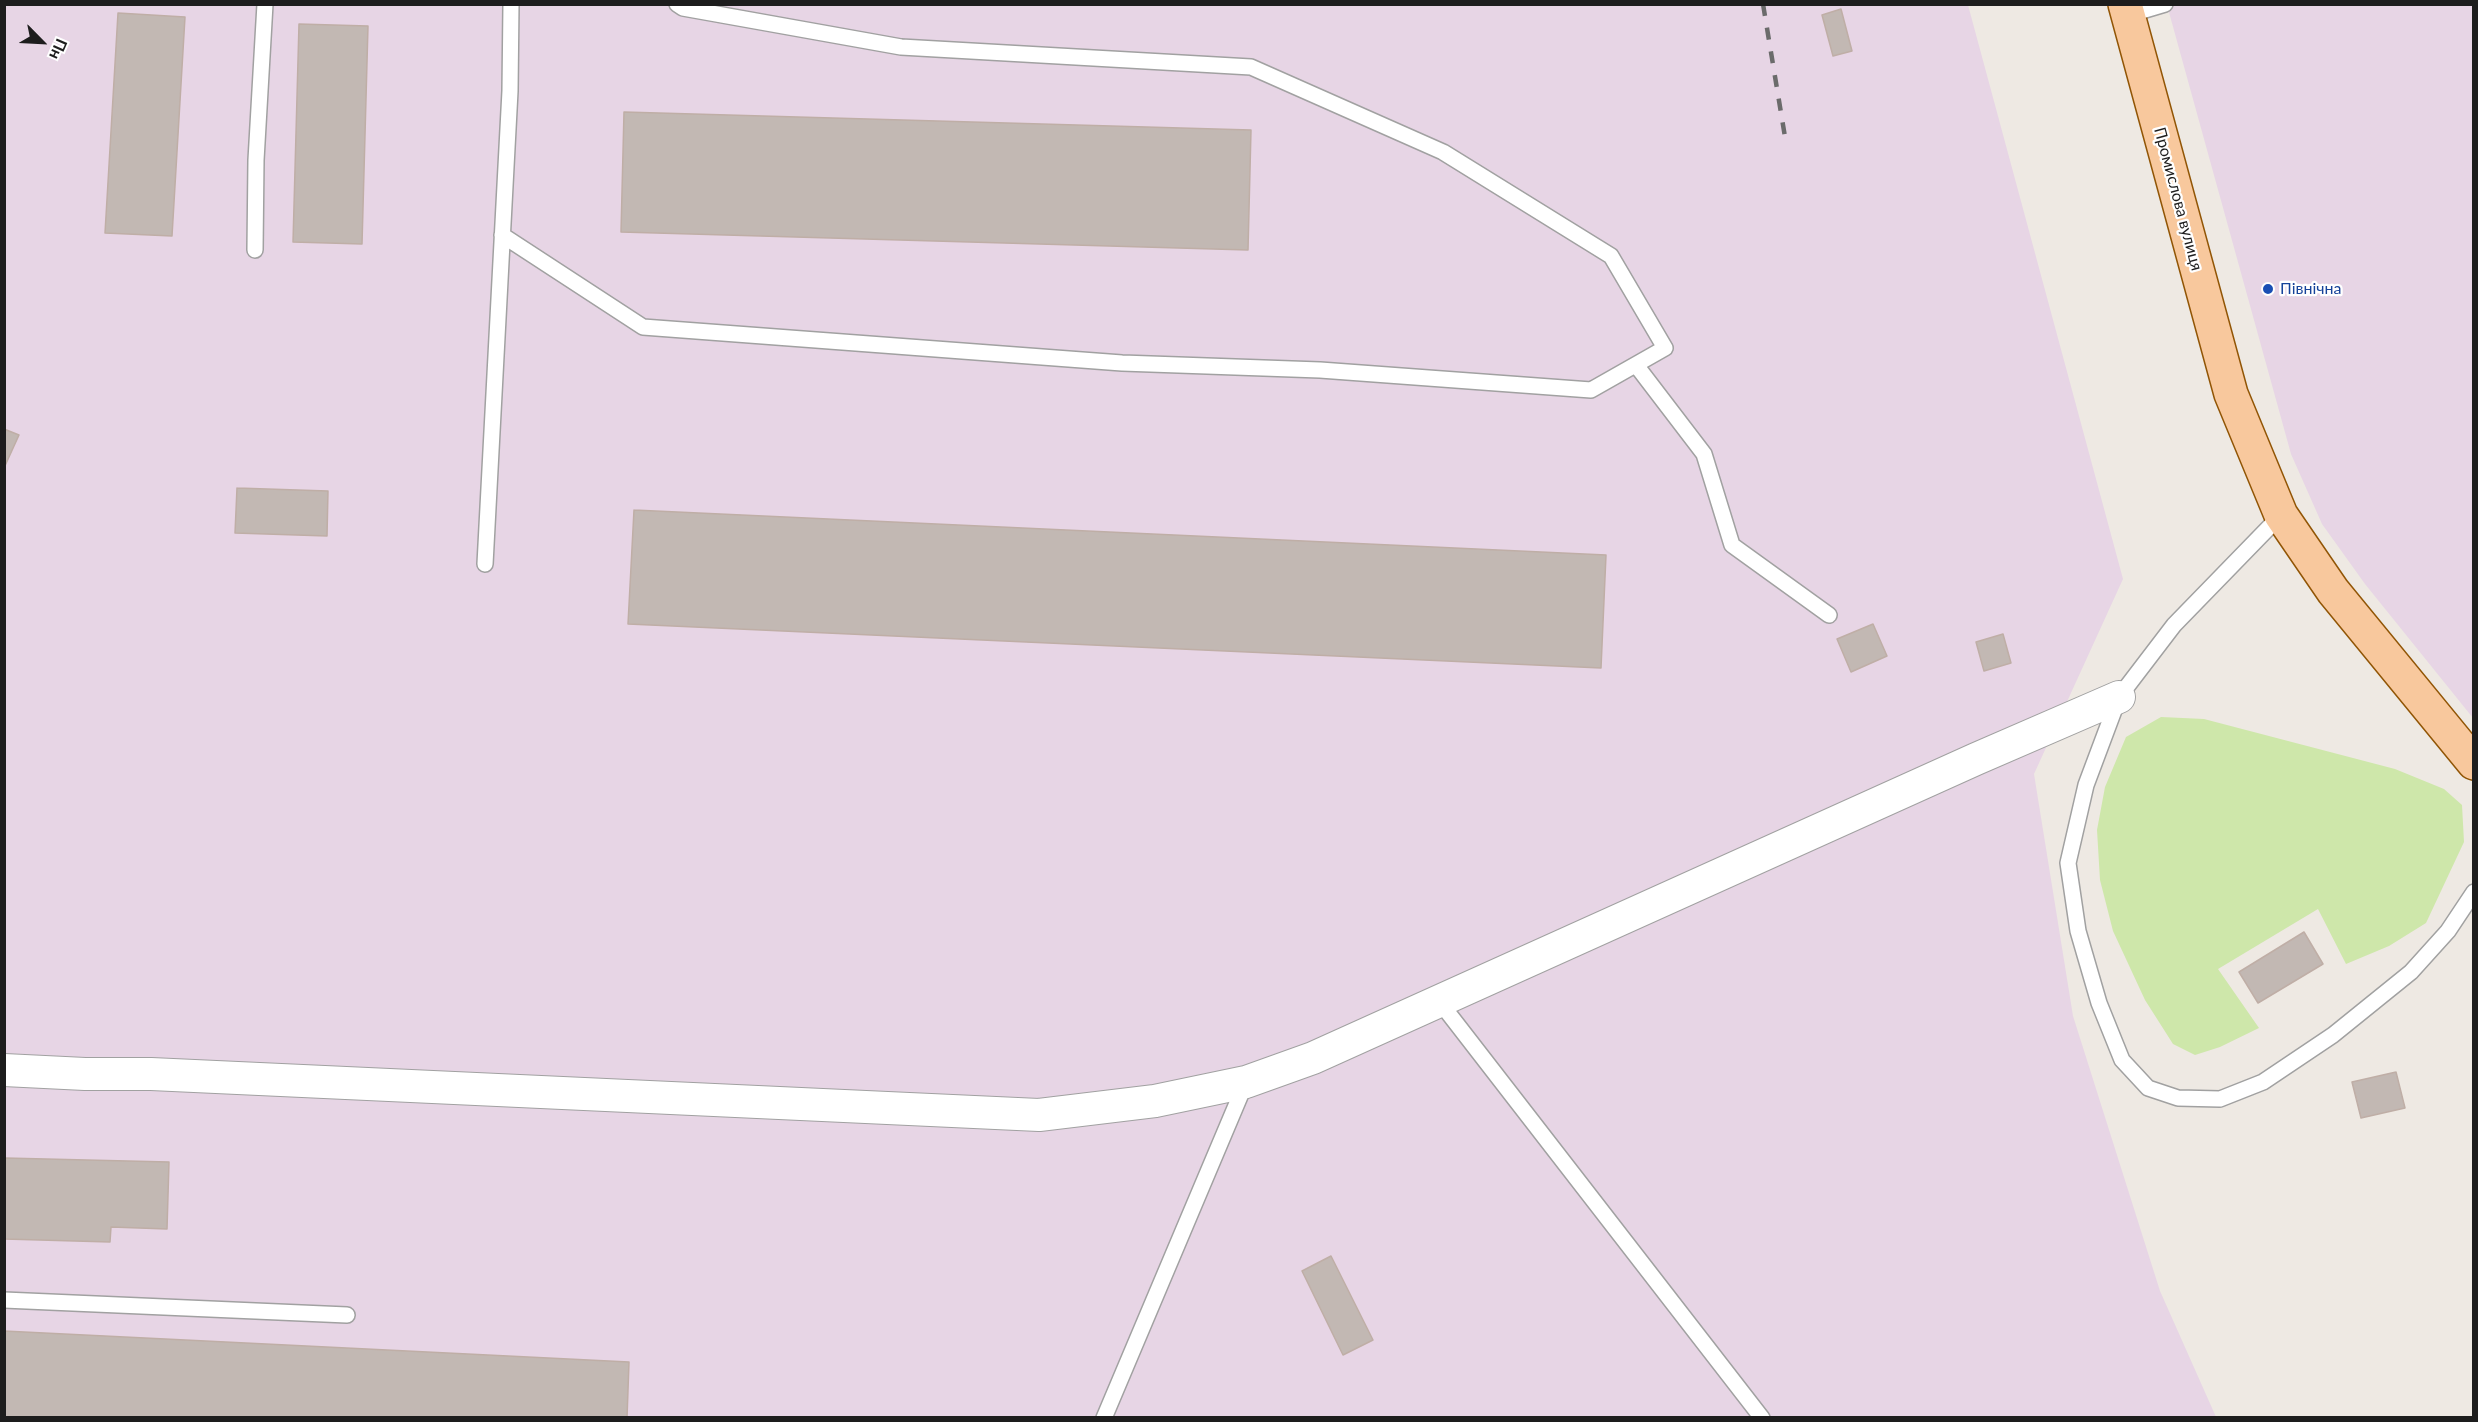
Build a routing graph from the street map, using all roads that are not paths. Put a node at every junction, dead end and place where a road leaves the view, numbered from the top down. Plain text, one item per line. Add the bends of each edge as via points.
1 (265, 4) edge
2 (512, 4) edge
3 (677, 4) edge
4 (2165, 4) edge
5 (2127, 10) edge
6 (502, 235) junction
7 (255, 250) dead end
8 (1636, 365) junction
9 (2281, 515) junction
10 (485, 564) dead end
11 (1829, 615) dead end
12 (2119, 697) junction
13 (2474, 763) edge
14 (2474, 892) edge
15 (1439, 1001) junction
16 (4, 1070) edge
17 (1246, 1082) junction
18 (4, 1300) edge
19 (346, 1315) dead end
20 (1104, 1418) edge
21 (1762, 1418) edge

1 - 7 lane
2 - 6 lane
3 - 8 lane via 901,47 1251,67 1443,152 1611,256 1665,348
4 - 5 lane
5 - 9 main road, Промислова вулиця via 2230,394
6 - 8 lane via 643,327 1122,363 1320,370 1591,390
6 - 10 lane
8 - 11 lane via 1704,454 1732,545
9 - 12 lane via 2174,625
9 - 13 main road, Промислова вулиця via 2333,591
12 - 14 lane via 2086,785 2068,862 2078,931 2099,1004 2122,1060 2148,1088 2178,1098 2220,1099 2264,1082 2333,1035 2411,972 2448,931
12 - 15 street
15 - 17 street via 1313,1058
15 - 21 lane
16 - 17 street via 1039,1115 1155,1101
17 - 20 lane
18 - 19 lane

